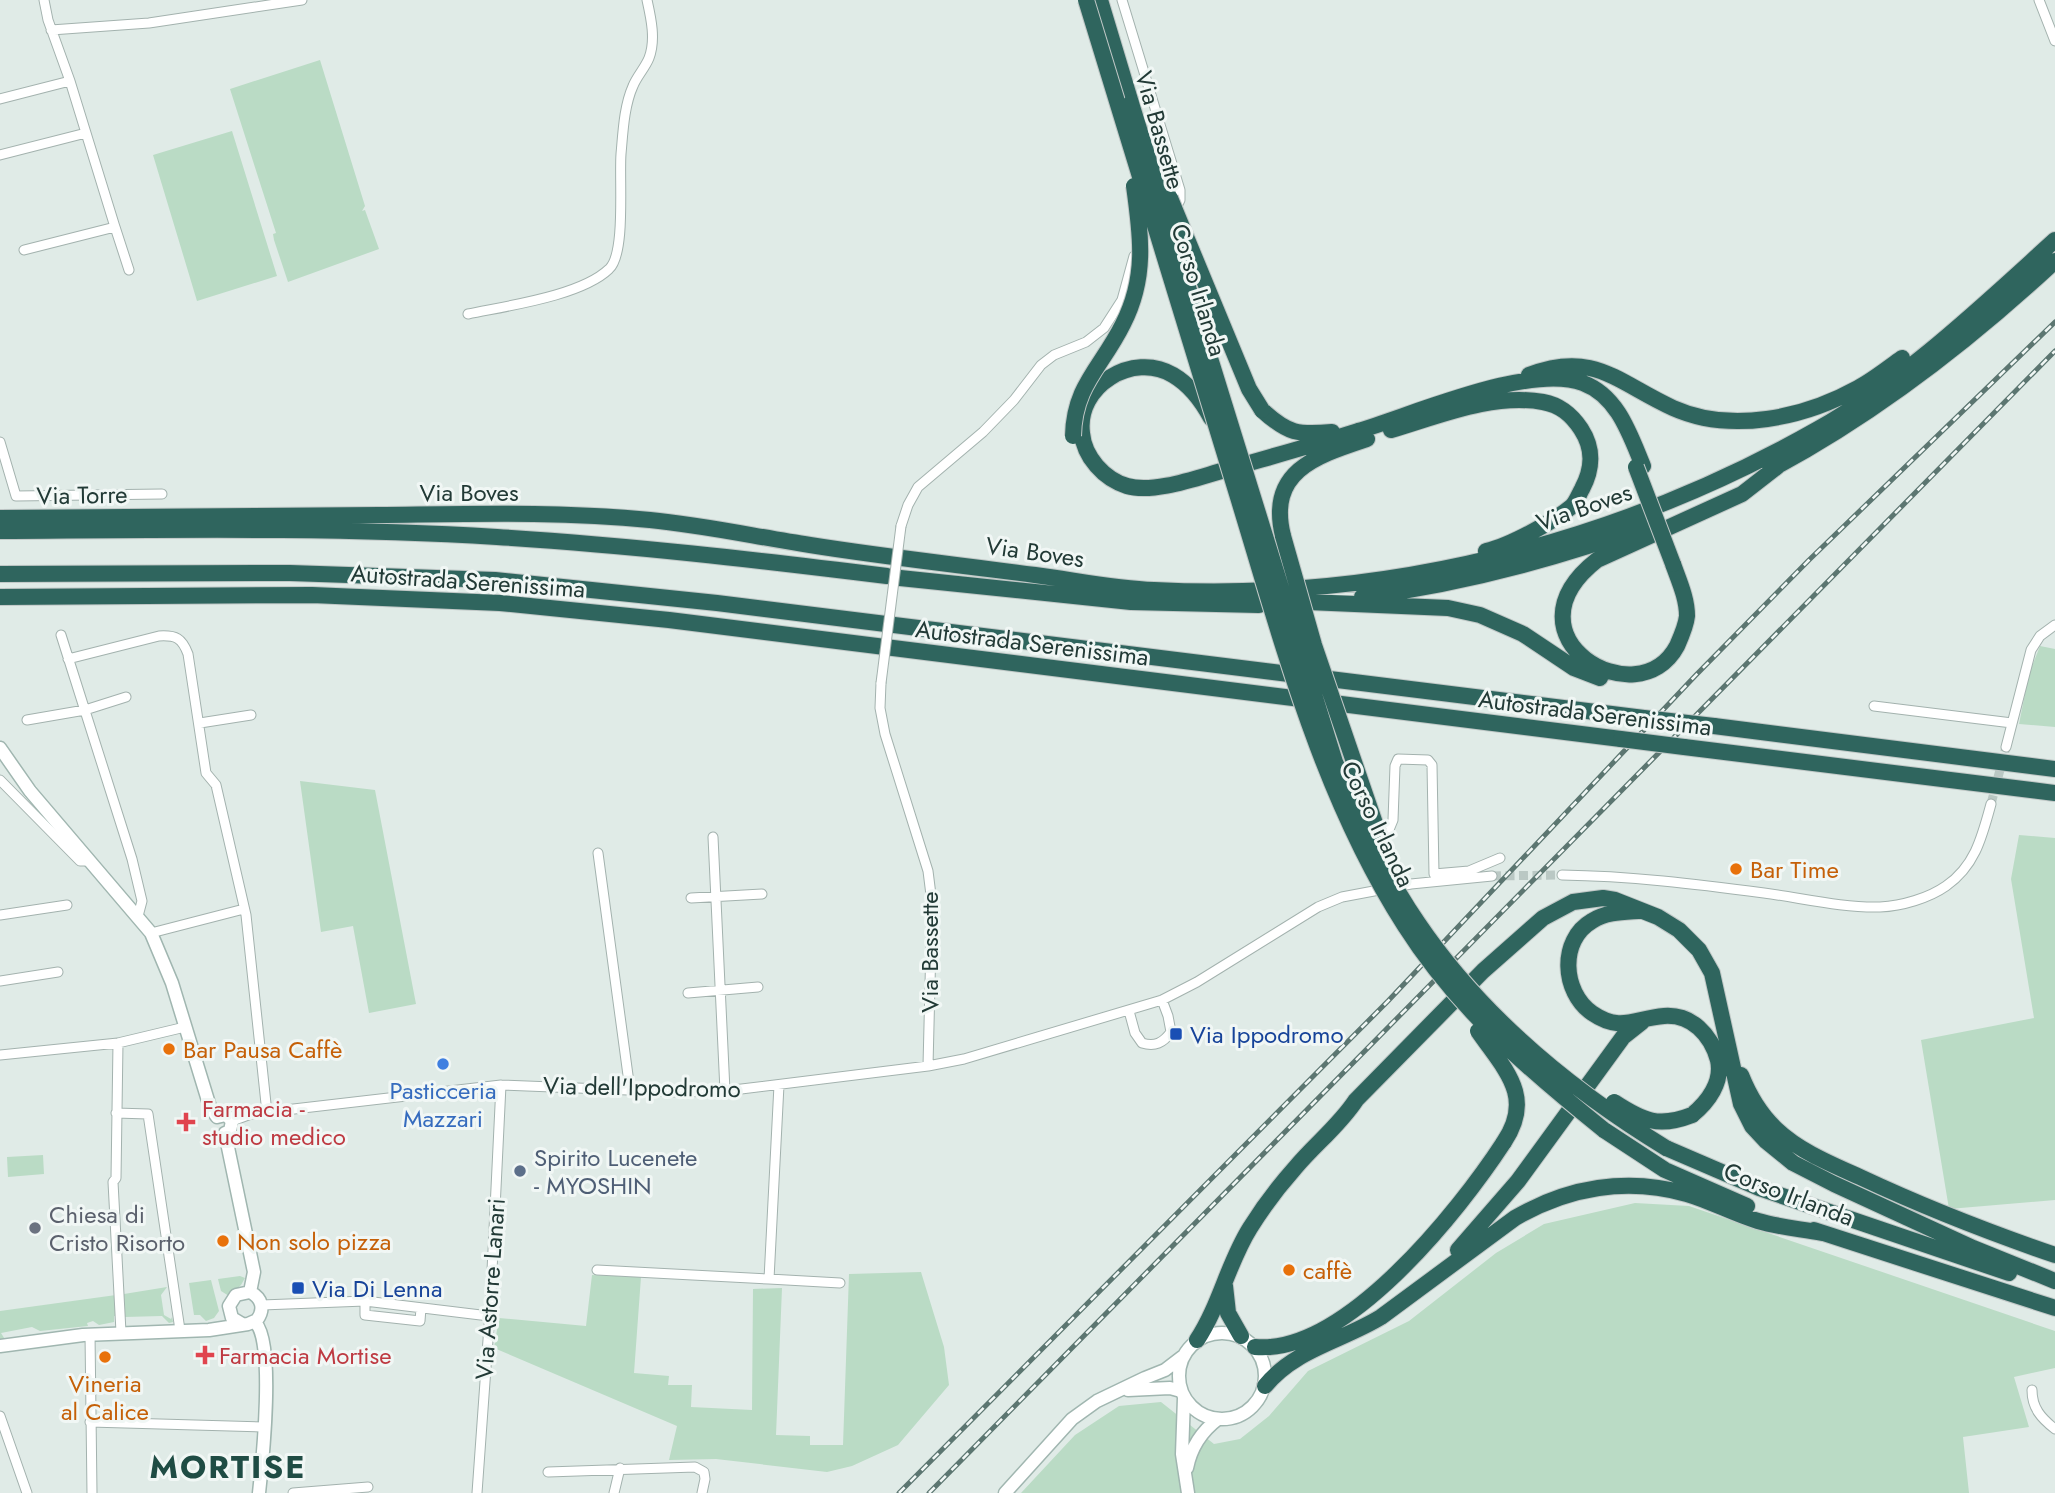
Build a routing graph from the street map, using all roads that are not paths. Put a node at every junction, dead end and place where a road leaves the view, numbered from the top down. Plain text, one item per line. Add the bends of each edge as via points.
1 (44, 0) edge
2 (302, 0) edge
3 (647, 0) edge
4 (1086, 0) edge
5 (1100, 0) edge
6 (1122, 0) edge
7 (2039, 0) edge
8 (51, 30) junction
9 (2055, 41) edge
10 (70, 81) junction
11 (0, 99) edge
12 (1131, 103) junction
13 (86, 133) junction
14 (1127, 135) junction
15 (0, 155) edge
16 (115, 227) junction
17 (2055, 240) edge
18 (24, 250) dead end
19 (2055, 261) edge
20 (130, 270) dead end
21 (1994, 295) junction
22 (468, 314) dead end
23 (1499, 386) junction
24 (1483, 403) junction
25 (1403, 416) junction
26 (1392, 430) junction
27 (1219, 433) junction
28 (1077, 435) junction
29 (0, 442) edge
30 (1639, 466) junction
31 (1778, 466) junction
32 (162, 494) dead end
33 (1669, 517) dead end
34 (0, 518) edge
35 (1650, 525) dead end
36 (0, 531) edge
37 (1677, 563) junction
38 (0, 574) edge
39 (1340, 584) junction
40 (0, 597) edge
41 (1259, 605) dead end
42 (2055, 625) edge
43 (61, 635) dead end
44 (68, 659) junction
45 (126, 697) dead end
46 (1874, 706) dead end
47 (85, 710) junction
48 (251, 715) dead end
49 (26, 720) dead end
50 (200, 723) junction
51 (2012, 723) junction
52 (2006, 747) tunnel mouth
53 (0, 748) edge
54 (2055, 769) edge
55 (0, 780) edge
56 (2055, 793) edge
57 (1990, 804) tunnel mouth
58 (713, 837) dead end
59 (598, 853) dead end
60 (1500, 858) dead end
61 (88, 861) junction
62 (1562, 875) tunnel mouth
63 (1492, 876) tunnel mouth
64 (1385, 888) junction
65 (762, 894) dead end
66 (715, 896) junction
67 (1401, 897) junction
68 (691, 898) dead end
69 (67, 905) dead end
70 (244, 909) junction
71 (1645, 911) junction
72 (0, 915) edge
73 (138, 916) junction
74 (154, 937) junction
75 (58, 972) dead end
76 (1443, 980) junction
77 (0, 981) edge
78 (758, 987) dead end
79 (721, 990) junction
80 (688, 993) dead end
81 (1162, 1000) junction
82 (1129, 1011) junction
83 (1643, 1022) junction
84 (185, 1027) junction
85 (118, 1042) junction
86 (1525, 1042) junction
87 (1730, 1049) junction
88 (0, 1055) edge
89 (928, 1066) junction
90 (779, 1085) junction
91 (501, 1086) junction
92 (630, 1090) junction
93 (725, 1091) junction
94 (116, 1113) junction
95 (267, 1113) junction
96 (217, 1117) junction
97 (232, 1121) junction
98 (225, 1133) junction
99 (1822, 1233) junction
100 (2055, 1255) edge
101 (597, 1270) dead end
102 (769, 1279) junction
103 (1429, 1281) junction
104 (2055, 1281) edge
105 (839, 1283) dead end
106 (1225, 1284) junction
107 (1990, 1287) junction
108 (2055, 1288) edge
109 (250, 1292) junction
110 (365, 1301) junction
111 (262, 1305) junction
112 (421, 1308) junction
113 (2055, 1308) edge
114 (230, 1315) junction
115 (489, 1316) junction
116 (2055, 1319) edge
117 (248, 1323) junction
118 (216, 1329) junction
119 (180, 1330) junction
120 (121, 1332) junction
121 (90, 1334) junction
122 (1241, 1336) junction
123 (1197, 1339) junction
124 (0, 1346) edge
125 (1255, 1347) junction
126 (1183, 1356) junction
127 (1265, 1386) junction
128 (2032, 1390) dead end
129 (1121, 1391) junction
130 (1182, 1394) junction
131 (0, 1416) edge
132 (1218, 1419) junction
133 (90, 1422) junction
134 (264, 1427) junction
135 (2055, 1429) edge
136 (620, 1468) junction
137 (548, 1472) dead end
138 (1185, 1475) junction
139 (368, 1487) dead end
140 (27, 1493) edge
141 (92, 1493) edge
142 (259, 1493) edge
143 (293, 1493) edge
144 (477, 1493) edge
145 (614, 1493) edge
146 (702, 1493) edge
147 (1005, 1493) edge
148 (1188, 1493) edge

1 - 8 street
2 - 8 street via 149,23
3 - 22 street via 652,40 625,115 616,261 599,277 556,295
4 - 14 highway, Corso Irlanda, bridge
5 - 12 highway, Corso Irlanda
6 - 89 street, Via Bassette, bridge via 1177,177 1180,200 1174,212 1138,245 1122,300 1104,328 1041,365 983,432 918,487 901,526 880,708 928,870 932,903
7 - 9 street
8 - 10 street
10 - 11 street
10 - 13 street
12 - 25 highway, bridge via 1249,389 1262,410 1279,426 1312,434
12 - 67 highway, Corso Irlanda, bridge via 1335,762
13 - 15 street
13 - 16 street
14 - 27 highway, Corso Irlanda, bridge
14 - 28 highway, bridge via 1142,239 1139,271 1124,323 1077,401
16 - 18 street
16 - 20 street
17 - 21 highway, Via Boves
19 - 31 highway, Via Boves via 1920,376
21 - 23 highway, Via Boves via 1859,388 1810,410 1751,422 1676,409 1584,365 1560,365
21 - 39 highway, Via Boves via 1939,343 1821,427 1693,491 1552,544 1458,566
23 - 25 highway
23 - 30 highway via 1564,379 1598,391 1622,418
24 - 26 highway
24 - 30 highway via 1546,385 1586,391 1611,412
24 - 39 highway via 1510,399 1546,402 1575,420 1592,455 1590,473 1573,506 1518,540 1493,549
25 - 28 highway via 1209,475 1147,488 1128,487 1112,479 1098,468
26 - 28 highway via 1152,494 1128,494 1093,475 1080,457
26 - 67 highway, bridge via 1302,467 1279,500 1279,522 1346,745
27 - 28 highway, bridge via 1204,405 1171,373 1134,368 1100,384 1089,399
27 - 76 highway, Corso Irlanda, bridge via 1326,772 1376,878
29 - 32 street, Via Torre via 16,496
30 - 37 highway
31 - 33 highway, Via Boves
31 - 37 highway via 1742,494 1597,560 1581,572 1562,608 1573,647 1590,664 1619,675 1632,676 1664,663 1683,634 1687,617
34 - 39 highway, Via Boves via 558,514 652,520 1151,590
35 - 37 highway, Via Boves via 1495,573 1399,592 1308,602 1448,608 1480,615 1523,634 1574,668 1634,686 1672,671 1693,636 1692,596
36 - 41 highway, Via Boves via 296,530 496,537 661,550 1118,601
38 - 54 highway, Autostrada Serenissima, bridge via 290,573 495,580
40 - 56 highway, Autostrada Serenissima, bridge via 312,595 500,603 669,620
42 - 51 street via 2031,650
43 - 44 street
44 - 47 street
44 - 50 street via 174,635 188,654
45 - 47 street
46 - 51 street
47 - 49 street
47 - 73 street via 132,859 142,901
48 - 50 street
50 - 70 street via 206,773 216,785
51 - 52 street
53 - 61 street
55 - 61 street via 80,860
57 - 62 street via 1963,872 1933,894 1882,907 1669,880
58 - 66 street
59 - 92 street
60 - 64 street via 1469,871 1434,874 1432,765 1428,760 1398,759 1393,820 1377,867
61 - 73 street
63 - 64 street, Via dell'Ippodromo
64 - 81 street, Via dell'Ippodromo via 1318,907
65 - 66 street
66 - 68 street
66 - 79 street
67 - 86 highway, Corso Irlanda, bridge via 1454,971
69 - 72 street
70 - 74 street
70 - 95 street
71 - 83 highway via 1607,913 1590,922 1579,932 1567,958 1569,978 1586,1008 1607,1021
71 - 87 highway via 1679,930 1699,950 1712,973
71 - 106 highway via 1603,898 1573,902 1543,918 1483,971 1295,1168 1250,1228
73 - 74 street
74 - 84 street
75 - 77 street
76 - 99 highway, Corso Irlanda, bridge via 1497,1039 1604,1130 1665,1170
76 - 125 highway, bridge via 1514,1084 1518,1109 1512,1131 1452,1213 1358,1306 1299,1341
78 - 79 street
79 - 80 street
79 - 93 street
81 - 82 street, Via dell'Ippodromo
81 - 82 street via 1171,1032 1157,1044 1142,1043
82 - 89 street, Via dell'Ippodromo via 1000,1050
83 - 86 highway, bridge via 1668,1016 1686,1020 1710,1038 1719,1064 1717,1077 1704,1106 1692,1115 1667,1123 1630,1113
83 - 103 highway via 1623,1037 1518,1181
84 - 85 street
84 - 96 street
85 - 88 street
85 - 94 street
86 - 108 highway, Corso Irlanda, bridge via 1593,1100 1666,1148 1759,1188
87 - 100 highway via 1762,1114 1808,1152 1984,1231
87 - 104 highway via 1741,1104 1752,1126 1793,1163 1973,1248
89 - 90 street, Via dell'Ippodromo
90 - 93 street, Via dell'Ippodromo
90 - 102 street
91 - 92 street, Via dell'Ippodromo
91 - 95 street, Via dell'Ippodromo
91 - 115 street, Via Astorre Lanari
92 - 93 street, Via dell'Ippodromo
94 - 119 street via 148,1114
94 - 120 street via 113,1182
95 - 97 street, Via dell'Ippodromo
96 - 97 street via 226,1115
96 - 98 street via 216,1130
97 - 98 street
98 - 109 street via 254,1272
99 - 103 highway via 1759,1221 1664,1189 1603,1186 1533,1208
99 - 107 highway, Corso Irlanda
101 - 102 street
102 - 105 street
103 - 127 highway via 1360,1329 1293,1360
106 - 122 highway via 1228,1313
106 - 123 highway
107 - 113 highway, Corso Irlanda
107 - 116 highway
109 - 111 street
109 - 114 street via 233,1297
110 - 111 street
110 - 112 street
110 - 112 street via 365,1315 420,1321
111 - 117 street via 261,1314
112 - 115 street
114 - 117 street
114 - 118 street
115 - 144 street, Via Astorre Lanari
117 - 118 street
117 - 134 street via 260,1325 265,1343
118 - 119 street
119 - 120 street
120 - 121 street
121 - 124 street
121 - 133 street
122 - 123 street via 1219,1333
122 - 125 street
123 - 126 street
125 - 127 street via 1266,1372
126 - 129 street
126 - 130 street via 1178,1373
127 - 132 street via 1248,1411
128 - 135 street via 2039,1415
129 - 130 street via 1170,1388
129 - 147 street via 1072,1419
130 - 132 street via 1192,1408
130 - 138 street
131 - 140 street
132 - 138 street via 1205,1429 1189,1456
133 - 134 street
133 - 141 street
134 - 142 street
136 - 137 street
136 - 145 street
136 - 146 street via 695,1467 704,1472
138 - 148 street
139 - 143 street

